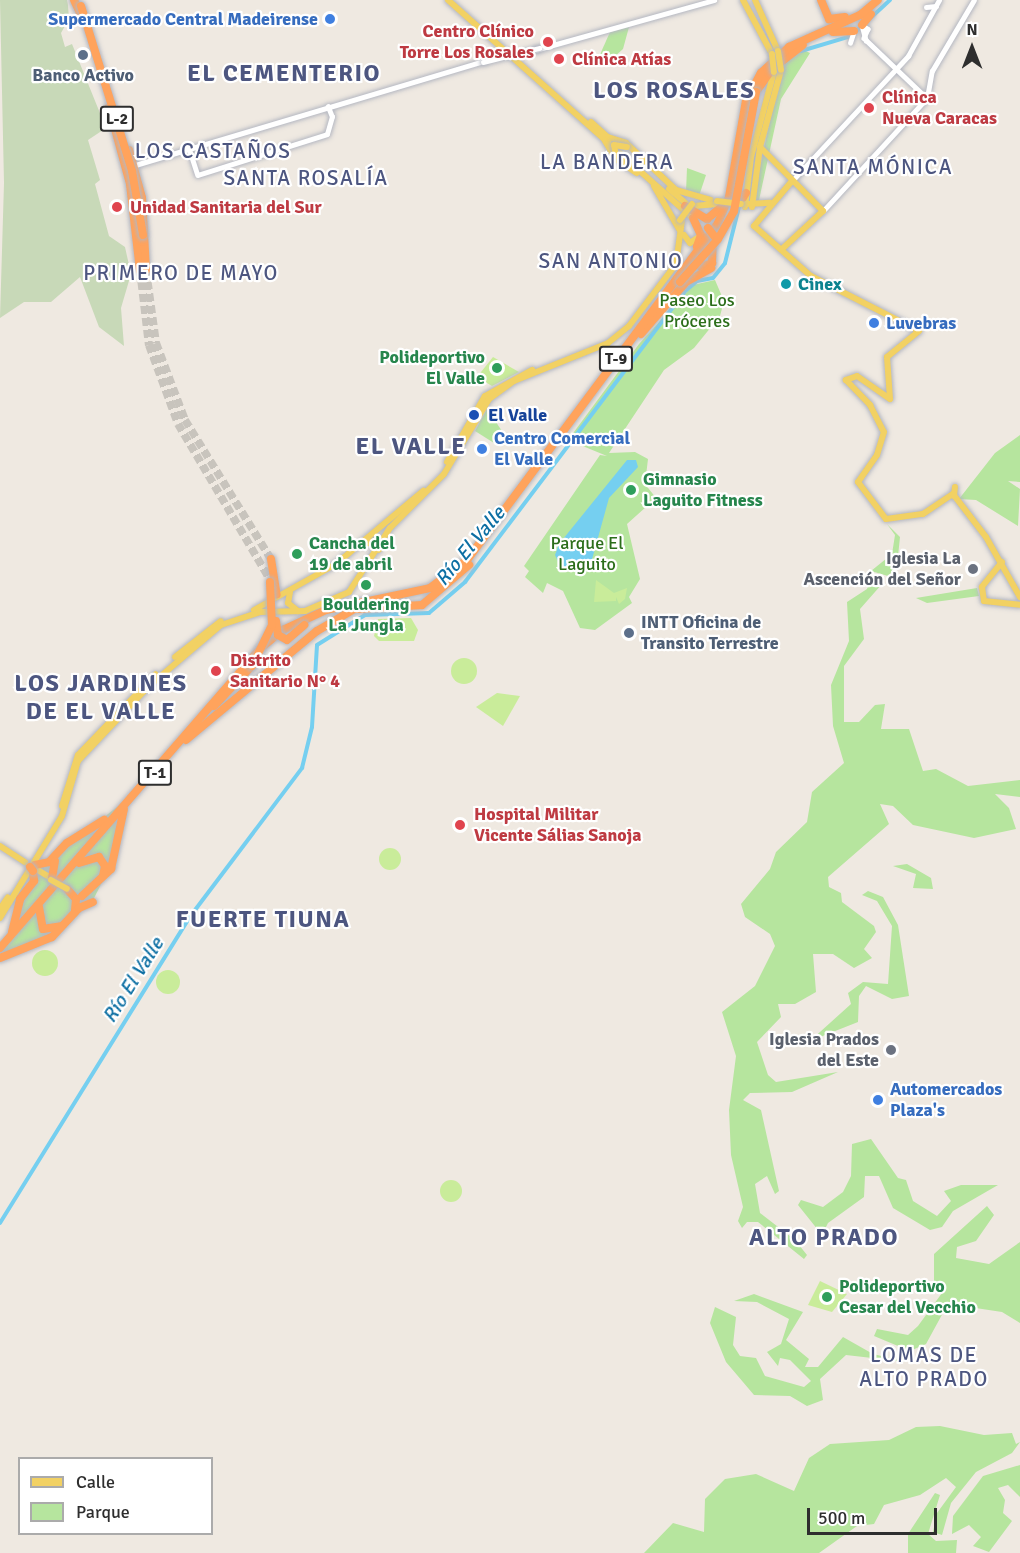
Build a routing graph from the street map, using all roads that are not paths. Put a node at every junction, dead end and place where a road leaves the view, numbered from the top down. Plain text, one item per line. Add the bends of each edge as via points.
1 (448, 0) edge
2 (454, 0) edge
3 (709, 0) edge
4 (714, 0) edge
5 (743, 0) edge
6 (755, 0) edge
7 (881, 0) edge
8 (939, 0) edge
9 (974, 0) edge
10 (819, 1) edge
11 (78, 3) edge
12 (936, 6) junction
13 (871, 14) junction
14 (930, 17) junction
15 (862, 25) joint
16 (854, 31) junction
17 (833, 32) junction
18 (864, 40) junction
19 (806, 43) junction
20 (789, 47) junction
21 (542, 48) junction
22 (775, 52) junction
23 (513, 55) junction
24 (481, 63) junction
25 (895, 69) junction
26 (454, 70) junction
27 (927, 98) junction
28 (327, 107) junction
29 (113, 113) junction
30 (332, 119) junction
31 (607, 142) junction
32 (757, 146) junction
33 (189, 148) junction
34 (130, 167) junction
35 (638, 167) junction
36 (654, 174) junction
37 (735, 176) junction
38 (792, 181) junction
39 (654, 186) junction
40 (661, 192) junction
41 (669, 196) junction
42 (773, 201) junction
43 (712, 202) junction
44 (745, 202) junction
45 (690, 205) junction
46 (823, 211) junction
47 (764, 212) junction
48 (693, 218) junction
49 (681, 224) junction
50 (707, 229) junction
51 (714, 238) junction
52 (140, 239) junction
53 (785, 252) junction
54 (682, 269) junction
55 (143, 270) tunnel mouth
56 (641, 334) junction
57 (488, 532) junction
58 (374, 541) junction
59 (382, 543) junction
60 (379, 550) junction
61 (998, 555) junction
62 (271, 559) tunnel mouth
63 (473, 560) junction
64 (1002, 562) junction
65 (336, 564) junction
66 (994, 571) junction
67 (1009, 577) junction
68 (272, 580) junction
69 (292, 590) junction
70 (414, 591) dead end
71 (1019, 595) edge
72 (1012, 604) junction
73 (344, 606) junction
74 (1020, 606) edge
75 (355, 609) junction
76 (305, 611) junction
77 (276, 617) junction
78 (256, 664) junction
79 (215, 713) junction
80 (194, 725) junction
81 (185, 739) junction
82 (127, 799) junction
83 (124, 809) junction
84 (0, 848) edge
85 (36, 853) junction
86 (79, 863) junction
87 (28, 865) junction
88 (68, 871) junction
89 (51, 879) junction
90 (19, 881) junction
91 (67, 888) junction
92 (95, 890) junction
93 (82, 897) dead end
94 (41, 904) junction
95 (0, 909) edge
96 (0, 918) edge
97 (3, 942) edge
98 (0, 956) edge

1 - 23 main road
2 - 23 main road
3 - 21 street
4 - 21 street
5 - 22 main road
6 - 22 main road
7 - 10 highway via 834,20
7 - 13 highway, T-9
7 - 20 highway, T-9 via 860,15
8 - 12 street
9 - 27 street via 932,71
10 - 20 highway, T-9 via 826,25
11 - 29 highway, L-2, bridge
12 - 14 street
12 - 14 street via 926,7
13 - 15 highway, T-9
13 - 17 highway, T-9
14 - 25 street
15 - 18 street via 868,29
16 - 17 highway
16 - 18 street
16 - 18 street via 850,43
17 - 19 highway, T-9
18 - 25 street
19 - 37 highway via 775,59 756,84 745,114
19 - 56 highway, T-9, bridge via 772,69 756,92 734,211 718,239
20 - 37 highway, T-9 via 772,59 750,90
21 - 23 street
21 - 24 street, bridge
22 - 32 main road, bridge via 777,71
23 - 24 street
23 - 31 main road
24 - 26 street
25 - 27 street
25 - 38 street
26 - 28 street
26 - 30 street via 342,108
27 - 46 street
28 - 30 street
28 - 33 street
29 - 34 highway, bridge
29 - 52 highway, L-2, bridge via 131,180
30 - 33 street via 330,132 198,175
31 - 35 main road
31 - 35 main road via 626,143
32 - 38 main road
32 - 44 main road
32 - 44 main road
33 - 34 street
34 - 52 highway, bridge
35 - 35 main road, bridge via 627,147 615,145 616,156
35 - 36 main road
35 - 39 main road
35 - 41 main road
35 - 45 main road
36 - 43 main road via 688,196
36 - 43 main road via 699,214 711,216
37 - 44 highway
37 - 45 highway via 717,215 702,218
37 - 51 highway via 723,220 698,258 701,267 713,261
37 - 54 highway, T-9 via 718,223
38 - 42 main road
38 - 46 main road
39 - 40 main road
39 - 49 main road
40 - 41 main road
40 - 49 main road via 697,227 698,240 687,242
41 - 48 main road
42 - 44 main road
42 - 47 main road
43 - 44 main road, bridge
43 - 45 main road
44 - 47 main road
45 - 49 main road, bridge
45 - 50 highway
46 - 53 main road
47 - 53 main road via 753,227
48 - 50 highway
48 - 54 highway, T-9 via 701,239
49 - 59 main road via 676,264 629,326 608,343 514,381 489,399 444,474
49 - 65 main road via 673,262 621,330 494,388 430,484
50 - 51 highway, bridge
51 - 56 highway via 718,255 712,266 686,282
52 - 55 highway, L-2
53 - 61 main road via 811,276 918,331 887,357 890,399 857,376 846,380 870,405 884,432 877,455 858,483 886,519 923,514 952,493
54 - 57 highway, T-9
56 - 63 highway, T-9
57 - 70 highway via 448,573
57 - 73 highway, T-9 via 456,572 430,588
58 - 59 main road
58 - 60 main road
58 - 65 main road
59 - 60 main road
60 - 76 main road via 346,595
61 - 64 main road
61 - 66 main road
62 - 68 highway
63 - 75 highway, T-9 via 433,591
63 - 75 highway, T-9 via 443,592 422,605
64 - 66 main road
64 - 67 main road
65 - 69 main road
66 - 67 main road via 1003,570
66 - 72 main road via 982,587 984,600
67 - 71 main road
68 - 77 highway
68 - 78 highway, bridge via 272,625
69 - 76 main road via 290,607
69 - 85 main road via 209,627 124,704 75,759 61,808
71 - 72 main road
72 - 74 main road
73 - 77 highway, bridge via 304,625 295,638 283,640
73 - 80 highway, T-1 via 303,619 275,636
75 - 79 highway, T-9 via 332,620
76 - 85 main road via 260,612 228,622 177,659 78,761 63,813
77 - 78 highway, bridge
78 - 79 highway
78 - 80 highway
79 - 81 highway, T-1
80 - 81 highway, T-1
81 - 82 highway, T-1
81 - 83 highway, T-1
82 - 87 highway via 49,862
82 - 88 highway, T-1
83 - 86 highway, T-1
83 - 92 highway via 113,865
84 - 87 main road
85 - 90 main road
86 - 91 highway via 99,857 104,874 87,893
86 - 94 highway, T-1
87 - 89 main road
87 - 97 highway via 34,881 20,899
88 - 89 highway via 79,854 74,845 50,867
88 - 94 highway, T-1
89 - 91 main road, bridge
89 - 94 highway via 35,884 22,903 30,909
90 - 95 main road
90 - 96 main road
91 - 94 highway via 76,905 59,927 41,926
92 - 93 highway
92 - 98 highway via 92,902 79,908 52,937
94 - 97 highway, T-1
94 - 98 highway, T-1

